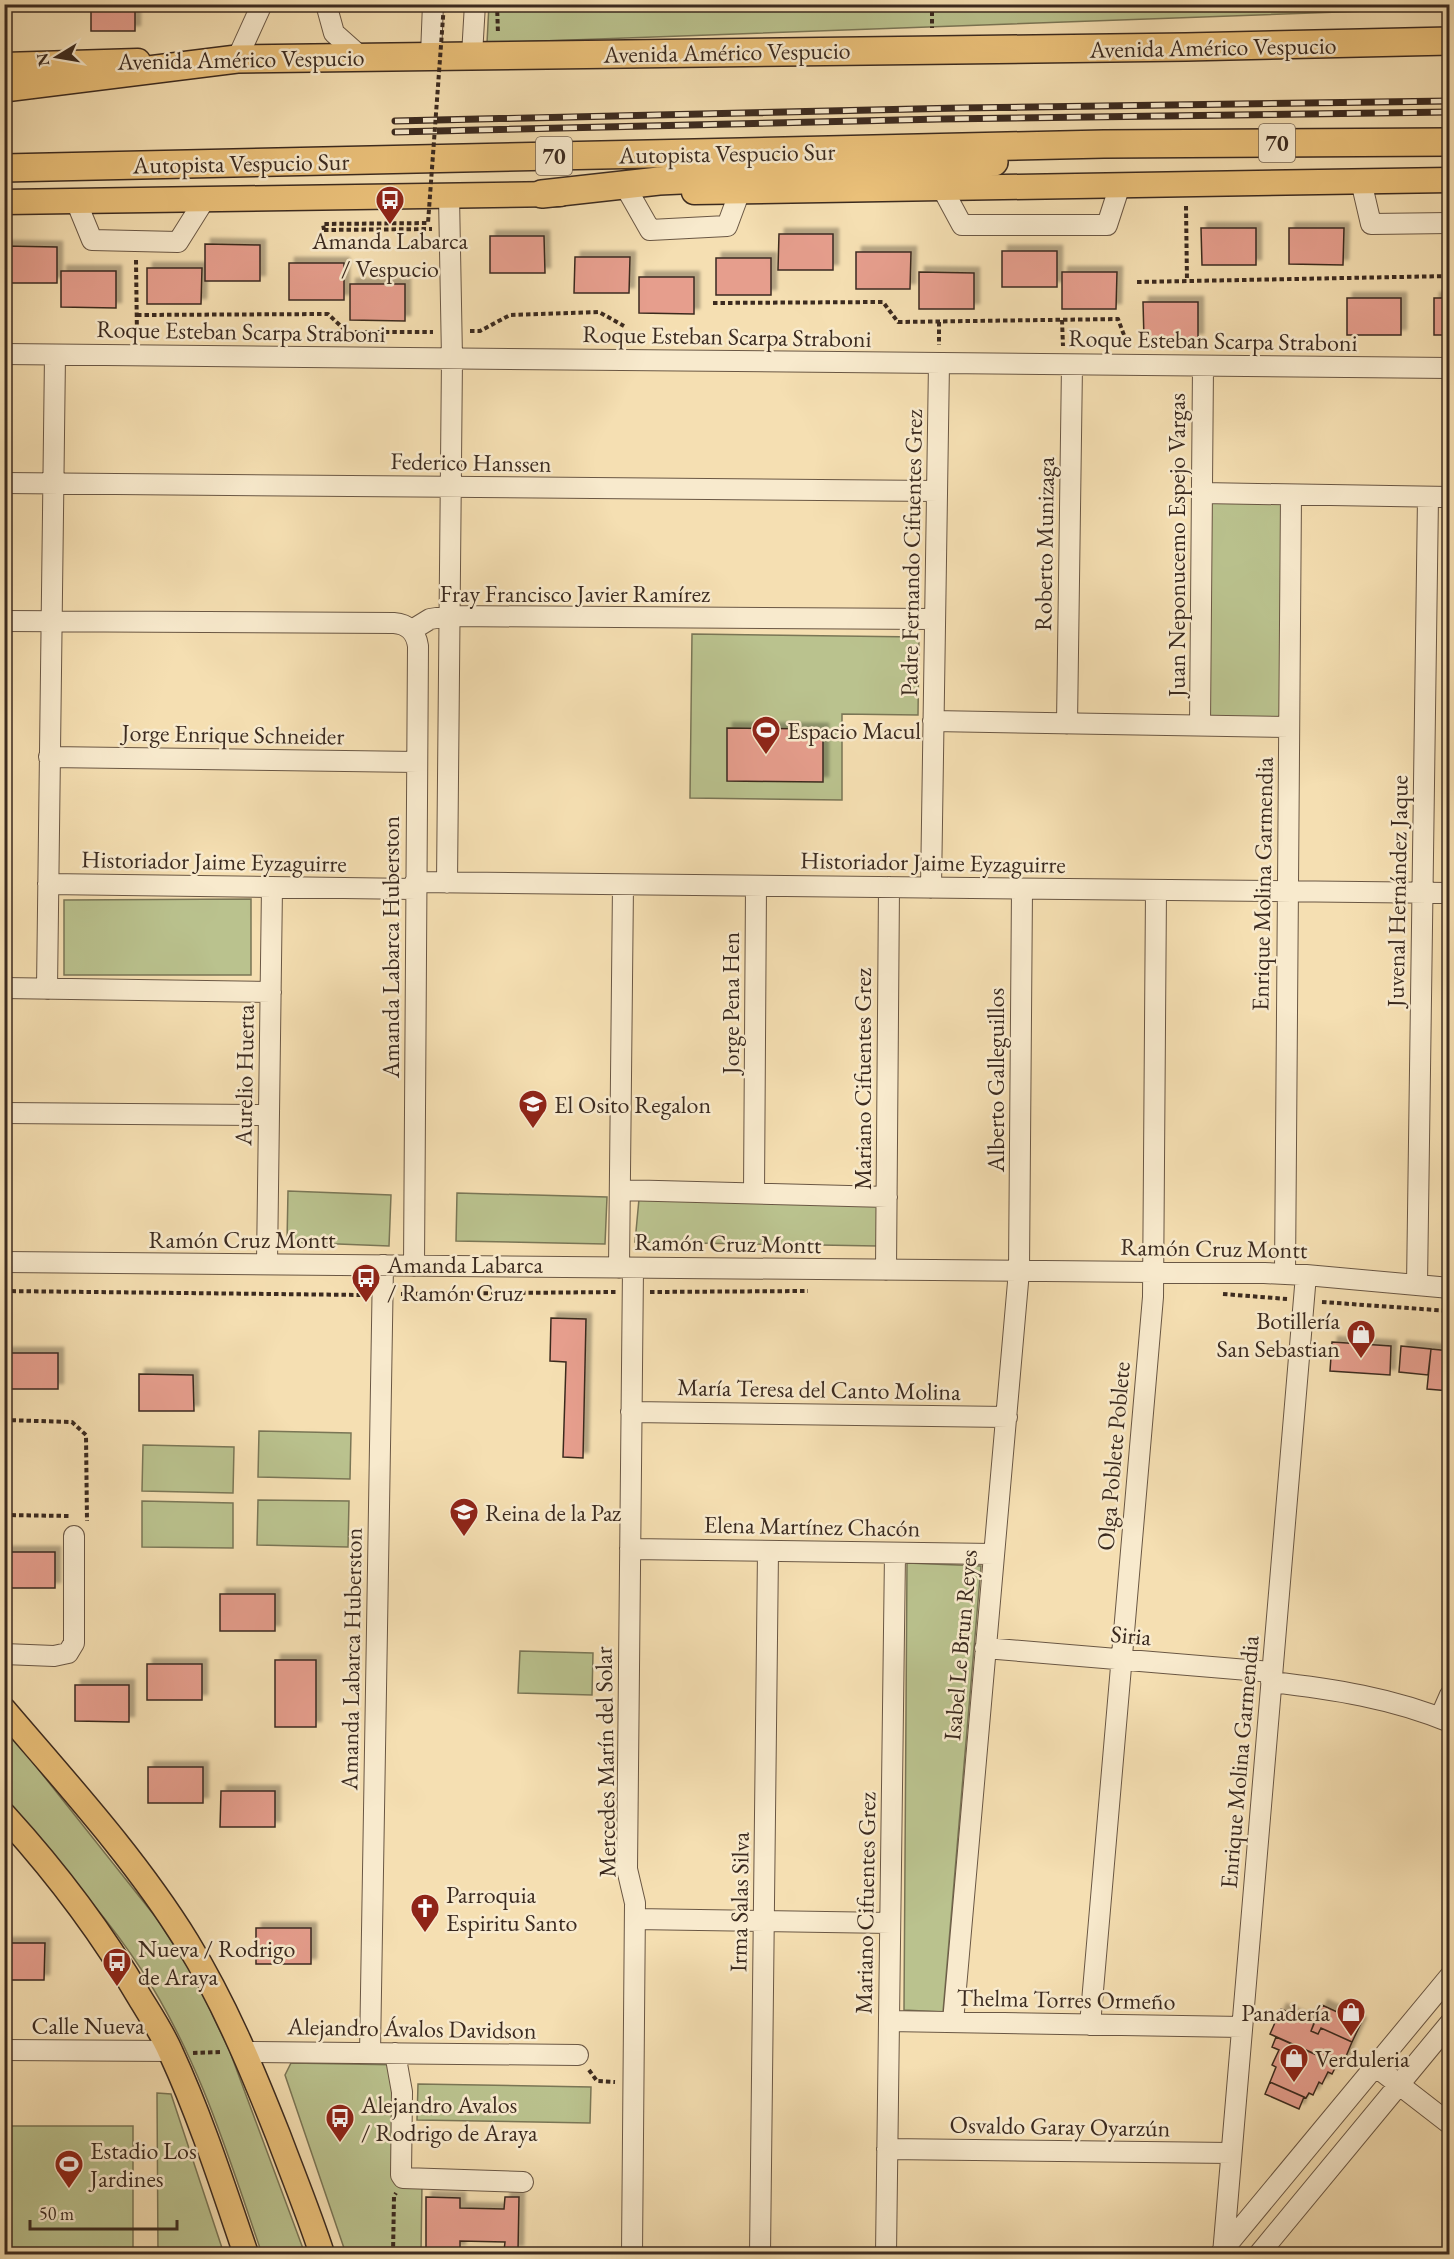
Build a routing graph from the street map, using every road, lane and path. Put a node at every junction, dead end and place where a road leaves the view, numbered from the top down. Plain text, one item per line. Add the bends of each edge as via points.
1 (262, 4) edge
2 (326, 4) edge
3 (433, 4) edge
4 (444, 4) edge
5 (475, 4) edge
6 (928, 4) edge
7 (936, 4) edge
8 (1449, 41) edge
9 (472, 55) junction
10 (431, 56) junction
11 (361, 57) junction
12 (237, 59) junction
13 (4, 65) edge
14 (4, 88) edge
15 (1449, 142) edge
16 (1104, 144) junction
17 (4, 168) edge
18 (1449, 180) edge
19 (1361, 181) junction
20 (1188, 184) junction
21 (1120, 185) junction
22 (942, 188) junction
23 (740, 191) junction
24 (629, 193) junction
25 (542, 194) junction
26 (449, 196) junction
27 (205, 199) junction
28 (76, 201) junction
29 (4, 202) edge
30 (1449, 223) edge
31 (428, 230) dead end
32 (135, 241) junction
33 (1449, 276) edge
34 (1187, 281) junction
35 (1137, 282) dead end
36 (713, 303) dead end
37 (137, 315) junction
38 (1062, 320) junction
39 (624, 326) dead end
40 (451, 332) junction
41 (1129, 349) dead end
42 (4, 354) edge
43 (55, 354) junction
44 (138, 355) junction
45 (452, 358) junction
46 (939, 363) junction
47 (1067, 364) junction
48 (1203, 366) junction
49 (1449, 368) edge
50 (4, 483) edge
51 (53, 483) junction
52 (451, 487) junction
53 (937, 491) junction
54 (1202, 493) junction
55 (1291, 495) junction
56 (1428, 497) junction
57 (1449, 497) edge
58 (449, 616) junction
59 (935, 618) junction
60 (4, 621) edge
61 (51, 621) junction
62 (412, 630) junction
63 (933, 721) junction
64 (1067, 724) junction
65 (1200, 725) junction
66 (1289, 727) junction
67 (49, 757) junction
68 (417, 762) junction
69 (447, 883) junction
70 (48, 884) junction
71 (623, 885) junction
72 (415, 886) junction
73 (756, 886) junction
74 (272, 887) junction
75 (889, 887) junction
76 (931, 888) junction
77 (1022, 889) junction
78 (1156, 890) junction
79 (1288, 892) junction
80 (1422, 893) junction
81 (1449, 893) edge
82 (4, 988) edge
83 (47, 989) junction
84 (271, 992) junction
85 (4, 1113) edge
86 (269, 1115) junction
87 (620, 1190) junction
88 (754, 1193) junction
89 (887, 1197) junction
90 (4, 1262) edge
91 (267, 1264) junction
92 (383, 1265) junction
93 (414, 1266) junction
94 (626, 1268) junction
95 (886, 1270) junction
96 (1019, 1271) junction
97 (1151, 1272) junction
98 (1284, 1274) junction
99 (1306, 1275) junction
100 (1417, 1285) junction
101 (1449, 1288) edge
102 (819, 1290) dead end
103 (4, 1291) edge
104 (633, 1292) junction
105 (1222, 1294) dead end
106 (383, 1295) junction
107 (1304, 1301) junction
108 (1449, 1311) edge
109 (632, 1412) junction
110 (1006, 1417) junction
111 (4, 1420) edge
112 (4, 1515) edge
113 (87, 1516) junction
114 (81, 1532) joint
115 (630, 1549) junction
116 (768, 1551) junction
117 (895, 1552) junction
118 (993, 1554) junction
119 (986, 1648) junction
120 (4, 1654) edge
121 (1122, 1660) junction
122 (1272, 1677) junction
123 (1449, 1695) edge
124 (4, 1710) edge
125 (1445, 1720) edge
126 (4, 1815) edge
127 (635, 1919) junction
128 (764, 1921) junction
129 (890, 1923) junction
130 (1449, 1976) edge
131 (889, 2021) junction
132 (953, 2022) junction
133 (1449, 2023) edge
134 (1090, 2025) junction
135 (1242, 2027) junction
136 (244, 2049) junction
137 (4, 2050) edge
138 (170, 2051) junction
139 (370, 2053) junction
140 (395, 2054) junction
141 (578, 2055) joint
142 (1375, 2066) junction
143 (633, 2083) junction
144 (1399, 2084) junction
145 (1449, 2124) edge
146 (887, 2150) junction
147 (1232, 2153) junction
148 (403, 2178) junction
149 (523, 2182) dead end
150 (1222, 2253) edge
151 (246, 2254) edge
152 (322, 2254) edge
153 (393, 2254) edge
154 (632, 2254) edge
155 (760, 2254) edge
156 (886, 2254) edge
157 (1258, 2254) edge

1 - 12 street
2 - 11 street via 334,33
3 - 10 street
4 - 31 path, bridge via 428,223 323,224 324,230
5 - 9 street
6 - 7 path
8 - 9 highway, Avenida Américo Vespucio via 1186,48
9 - 10 highway, Avenida Américo Vespucio
10 - 11 highway, Avenida Américo Vespucio
11 - 12 highway, Avenida Américo Vespucio
12 - 13 main road, Avenida Américo Vespucio
12 - 14 highway
15 - 16 highway, Autopista Vespucio Sur / 70
16 - 17 highway, Autopista Vespucio Sur / 70
16 - 25 highway via 952,167 669,180
18 - 19 main road
19 - 20 main road
19 - 30 street via 1371,224
20 - 21 main road
20 - 34 path
21 - 22 main road
21 - 22 street via 1107,225 962,225
22 - 23 main road
23 - 24 main road
23 - 24 street via 728,226 650,230
24 - 25 main road
25 - 26 main road
26 - 27 main road
26 - 40 street
27 - 28 main road
27 - 32 street via 178,242
28 - 29 main road
28 - 32 street via 92,240
32 - 37 path
33 - 34 path
34 - 35 path
36 - 38 path via 883,302 898,322
37 - 40 path via 328,314 347,332
37 - 44 path
38 - 41 path via 1118,320
38 - 47 path
39 - 40 path via 599,312 588,312 510,315 480,331
40 - 45 street
42 - 43 street, Roque Esteban Scarpa Straboni
43 - 44 street, Roque Esteban Scarpa Straboni
43 - 51 street
44 - 45 street, Roque Esteban Scarpa Straboni
45 - 46 street, Roque Esteban Scarpa Straboni
45 - 52 street
46 - 47 street, Roque Esteban Scarpa Straboni
46 - 53 street, Padre Fernando Cifuentes Grez
47 - 48 street, Roque Esteban Scarpa Straboni
47 - 64 street, Roberto Munizaga
48 - 49 street, Roque Esteban Scarpa Straboni
48 - 54 street, Juan Neponucemo Espejo Vargas
50 - 51 street, Federico Hanssen
51 - 52 street, Federico Hanssen
51 - 61 street
52 - 53 street, Federico Hanssen
52 - 58 street
53 - 59 street, Padre Fernando Cifuentes Grez
54 - 55 street
54 - 65 street, Juan Neponucemo Espejo Vargas
55 - 56 street
55 - 66 street, Enrique Molina Garmendia
56 - 57 street
56 - 80 street, Juvenal Hernández Jaque
58 - 59 street, Fray Francisco Javier Ramírez
58 - 62 street, Fray Francisco Javier Ramírez via 430,619
58 - 69 street
59 - 63 street, Padre Fernando Cifuentes Grez
60 - 61 street
61 - 62 street via 394,623
61 - 67 street
62 - 68 street, Amanda Labarca Huberston via 418,646
63 - 64 street
63 - 76 street, Padre Fernando Cifuentes Grez
64 - 65 street
65 - 66 street
66 - 79 street, Enrique Molina Garmendia
67 - 68 street, Jorge Enrique Schneider
67 - 70 street
68 - 72 street, Amanda Labarca Huberston
69 - 71 street, Historiador Jaime Eyzaguirre
69 - 72 street, Historiador Jaime Eyzaguirre
70 - 74 street, Historiador Jaime Eyzaguirre
70 - 83 street
71 - 73 street, Historiador Jaime Eyzaguirre
71 - 87 street, Mercedes Marín del Solar
72 - 74 street, Historiador Jaime Eyzaguirre
72 - 93 street, Amanda Labarca Huberston
73 - 75 street, Historiador Jaime Eyzaguirre
73 - 88 street, Jorge Pena Hen
74 - 84 street, Aurelio Huerta
75 - 76 street, Historiador Jaime Eyzaguirre
75 - 89 street, Mariano Cifuentes Grez
76 - 77 street, Historiador Jaime Eyzaguirre
77 - 78 street, Historiador Jaime Eyzaguirre
77 - 96 street, Alberto Galleguillos
78 - 79 street, Historiador Jaime Eyzaguirre
78 - 97 street, Olga Poblete Poblete
79 - 80 street, Historiador Jaime Eyzaguirre
79 - 98 street, Enrique Molina Garmendia
80 - 81 street, Historiador Jaime Eyzaguirre
80 - 100 street, Juvenal Hernández Jaque
82 - 83 street
83 - 84 street
84 - 86 street, Aurelio Huerta
85 - 86 street
86 - 91 street, Aurelio Huerta
87 - 88 street
87 - 94 street, Mercedes Marín del Solar
88 - 89 street
89 - 95 street, Mariano Cifuentes Grez
90 - 91 street, Ramón Cruz Montt
91 - 92 street, Ramón Cruz Montt
92 - 93 street, Ramón Cruz Montt
92 - 106 street, Amanda Labarca Huberston
93 - 94 street, Ramón Cruz Montt
94 - 95 street, Ramón Cruz Montt
94 - 104 street, Mercedes Marín del Solar
95 - 96 street, Ramón Cruz Montt
96 - 97 street, Ramón Cruz Montt
96 - 110 street, Isabel Le Brun Reyes
97 - 98 street, Ramón Cruz Montt
97 - 121 street, Olga Poblete Poblete via 1152,1308
98 - 99 street, Ramón Cruz Montt
99 - 100 street, Ramón Cruz Montt
99 - 107 street, Enrique Molina Garmendia
100 - 101 street, Ramón Cruz Montt
102 - 104 path
103 - 106 path
104 - 106 path
104 - 109 street, Mercedes Marín del Solar
105 - 107 path
106 - 139 street, Amanda Labarca Huberston
107 - 108 path
107 - 122 street, Enrique Molina Garmendia
109 - 110 street, María Teresa del Canto Molina
109 - 115 street, Mercedes Marín del Solar
110 - 118 street, Isabel Le Brun Reyes
111 - 113 path via 72,1422 86,1435
112 - 113 path
113 - 114 path
114 - 120 street via 74,1643 68,1653
115 - 116 street, Elena Martínez Chacón
115 - 127 street, Mercedes Marín del Solar via 627,1869
116 - 117 street, Elena Martínez Chacón
116 - 128 street, Irma Salas Silva
117 - 118 street, Elena Martínez Chacón
117 - 129 street, Mariano Cifuentes Grez
118 - 119 street, Isabel Le Brun Reyes
119 - 121 street, Siria
119 - 132 street, Isabel Le Brun Reyes
121 - 122 street, Siria
121 - 134 street, Olga Poblete Poblete
122 - 125 street, Siria via 1362,1695
122 - 135 street, Enrique Molina Garmendia
123 - 125 street
124 - 136 main road via 97,1818 157,1896 208,1978
126 - 138 main road via 91,1920
127 - 128 street
127 - 143 street, Mercedes Marín del Solar
128 - 129 street
128 - 155 street, Irma Salas Silva
129 - 131 street, Mariano Cifuentes Grez
130 - 142 street
131 - 132 street, Thelma Torres Ormeño
131 - 146 street, Mariano Cifuentes Grez
132 - 134 street, Thelma Torres Ormeño
133 - 144 street
134 - 135 street, Thelma Torres Ormeño
135 - 147 street, Enrique Molina Garmendia
136 - 138 path via 218,2053
136 - 139 street, Alejandro Ávalos Davidson
136 - 152 main road
137 - 138 street, Calle Nueva
138 - 151 main road via 196,2110
139 - 140 street, Alejandro Ávalos Davidson
140 - 141 street, Alejandro Ávalos Davidson
140 - 148 street via 402,2092
141 - 143 path via 597,2082
142 - 144 street
142 - 150 street
143 - 154 street, Mercedes Marín del Solar
144 - 145 street
144 - 157 street
146 - 147 street, Osvaldo Garay Oyarzún
146 - 156 street, Mariano Cifuentes Grez
147 - 150 street, Enrique Molina Garmendia
148 - 149 street
148 - 153 path via 394,2196

